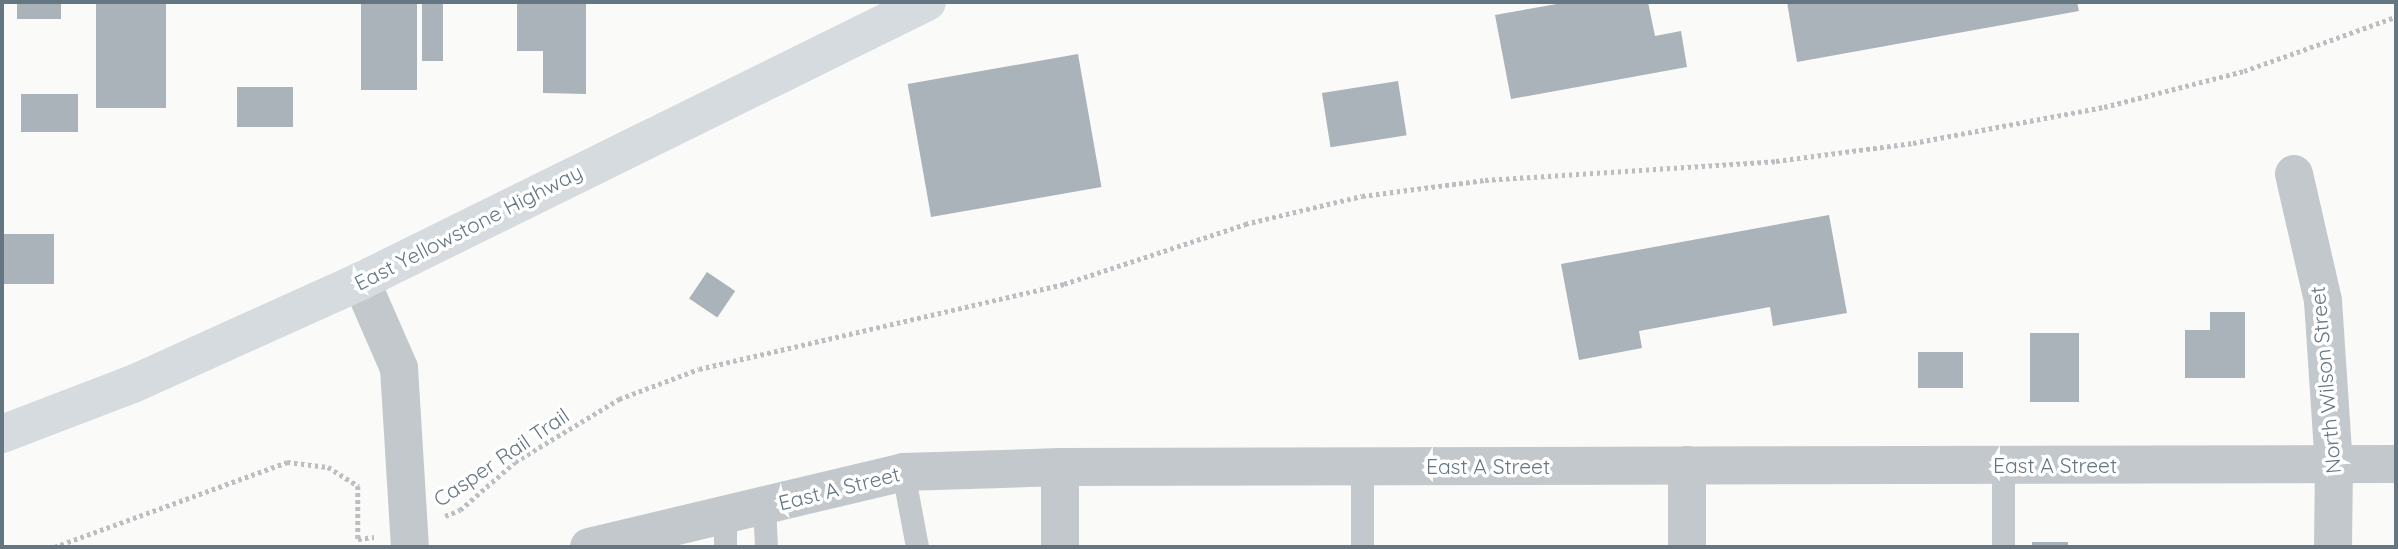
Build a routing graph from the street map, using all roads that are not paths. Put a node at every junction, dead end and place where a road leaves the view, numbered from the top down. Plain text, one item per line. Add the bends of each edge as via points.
1 (927, 2) edge
2 (2294, 174) dead end
3 (361, 281) junction
4 (2, 434) edge
5 (2396, 464) edge
6 (1687, 465) junction
7 (2003, 465) junction
8 (2334, 465) junction
9 (1362, 466) junction
10 (1060, 467) junction
11 (903, 471) junction
12 (764, 507) junction
13 (725, 531) edge
14 (411, 539) edge
15 (589, 547) edge
16 (766, 547) edge
17 (917, 547) edge
18 (1060, 547) edge
19 (1362, 547) edge
20 (1687, 547) edge
21 (2003, 547) edge
22 (2333, 547) edge

1 - 3 main road, East Yellowstone Highway
2 - 8 street, North Wilson Street via 2323,301
3 - 4 main road, East Yellowstone Highway via 133,384
3 - 14 street via 399,368
5 - 8 street, East A Street
6 - 7 street, East A Street
6 - 9 street, East A Street
6 - 20 street
7 - 8 street, East A Street
7 - 21 lane
8 - 22 street, North Wilson Street
9 - 10 street, East A Street
9 - 19 lane
10 - 11 street, East A Street
10 - 18 street
11 - 12 street, East A Street
11 - 17 lane
12 - 13 street, East A Street
12 - 16 lane
13 - 15 street, East A Street

